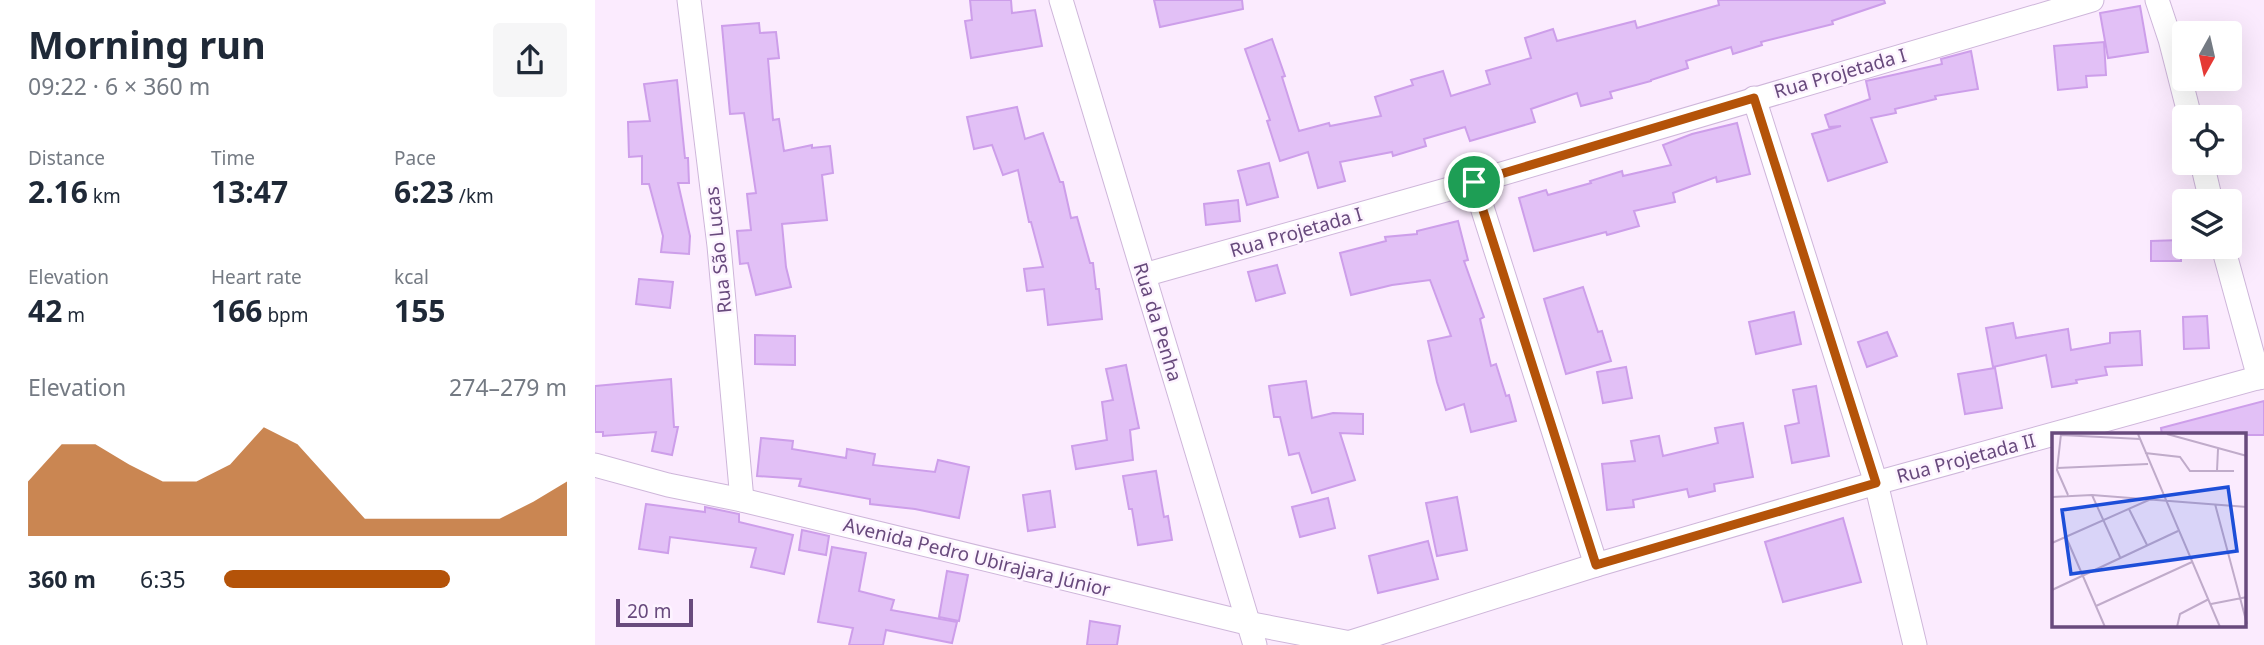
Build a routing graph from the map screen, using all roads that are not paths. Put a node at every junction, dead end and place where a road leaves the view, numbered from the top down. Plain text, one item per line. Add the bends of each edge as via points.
1 (689, 0) edge
2 (1061, 0) edge
3 (2092, 0) edge
4 (2157, 0) edge
5 (1754, 98) junction
6 (2187, 105) edge
7 (1474, 182) junction
8 (2227, 259) edge
9 (1144, 275) junction
10 (2262, 377) edge
11 (2058, 433) edge
12 (2052, 435) edge
13 (595, 465) edge
14 (1876, 483) junction
15 (742, 500) junction
16 (1596, 565) junction
17 (1247, 623) junction
18 (1355, 644) edge
19 (1255, 645) edge
20 (1915, 645) edge

1 - 15 street, Rua São Lucas via 719,246
2 - 9 street, Rua da Penha
3 - 5 street, Rua Projetada I
4 - 6 street
5 - 7 street, Rua Projetada I
5 - 14 street
7 - 9 street, Rua Projetada I
7 - 16 street
8 - 10 street
9 - 17 street, Rua da Penha
10 - 11 street, Rua Projetada II
12 - 14 street, Rua Projetada II
13 - 15 street, Avenida Pedro Ubirajara Júnior
14 - 16 street, Rua Projetada II
14 - 20 street
15 - 17 street, Avenida Pedro Ubirajara Júnior
16 - 18 street, Rua Projetada II
17 - 18 street, Avenida Pedro Ubirajara Júnior
17 - 19 street, Rua da Penha

